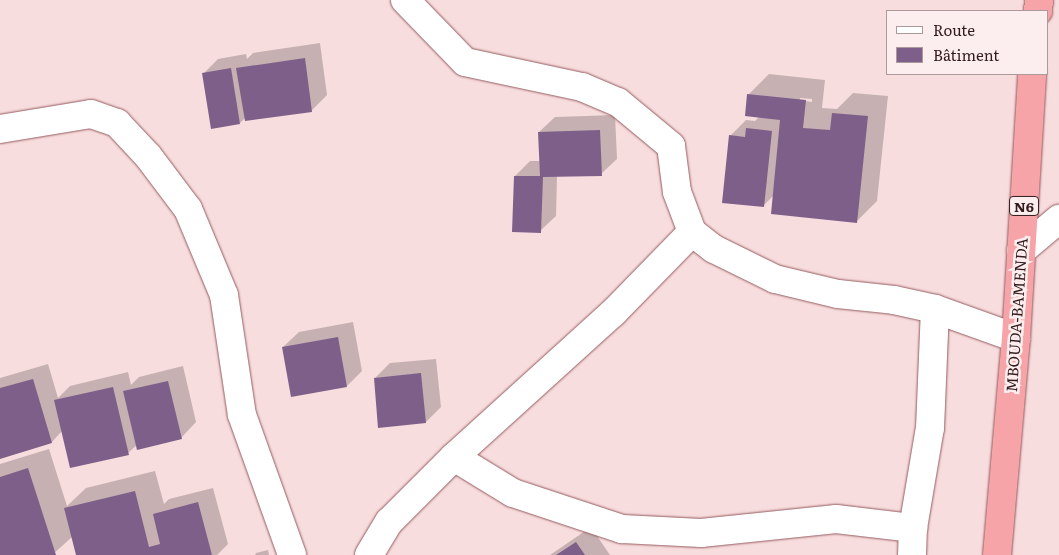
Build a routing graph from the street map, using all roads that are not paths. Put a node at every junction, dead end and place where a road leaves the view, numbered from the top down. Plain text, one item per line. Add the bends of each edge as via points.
1 (405, 0) edge
2 (1032, 75) edge
3 (0, 129) edge
4 (1059, 219) edge
5 (692, 232) junction
6 (1021, 250) junction
7 (935, 309) junction
8 (1016, 338) junction
9 (454, 458) junction
10 (913, 528) junction
11 (292, 555) edge
12 (369, 555) edge
13 (912, 555) edge
14 (997, 555) edge

1 - 5 street via 465,62 582,87 618,102 672,146 676,192
2 - 6 highway, MBOUDA-BAMENDA / N6
3 - 11 street via 91,114 117,123 148,156 188,209 224,295 242,415
4 - 6 street
5 - 7 street via 714,249 775,279 838,294
5 - 9 street via 613,313
6 - 8 highway, MBOUDA-BAMENDA / N6
7 - 8 street
7 - 10 street via 930,428
8 - 14 highway, MBOUDA-BAMENDA / N6
9 - 10 street via 513,493 622,529 701,534 836,519
9 - 12 street via 389,522
10 - 13 street

